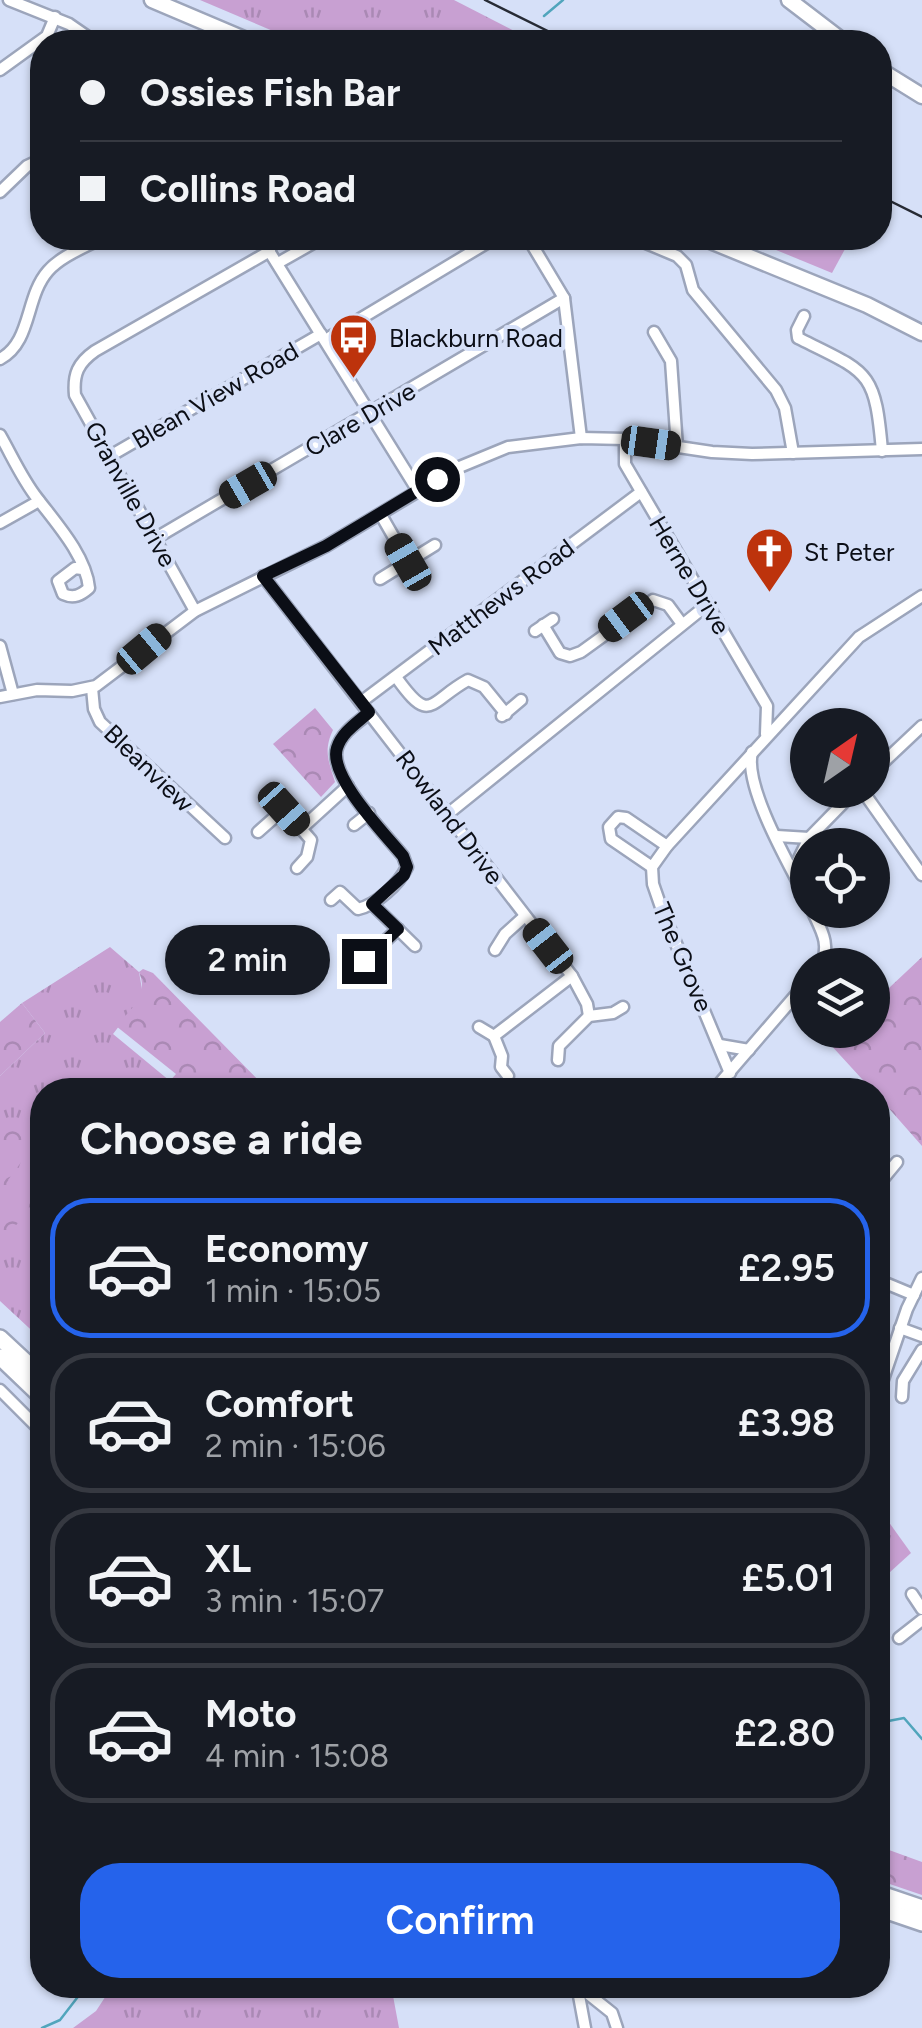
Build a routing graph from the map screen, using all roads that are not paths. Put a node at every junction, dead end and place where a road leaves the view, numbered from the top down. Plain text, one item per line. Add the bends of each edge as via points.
1 (9, 0) edge
2 (152, 0) edge
3 (790, 0) edge
4 (55, 17) junction
5 (49, 30) edge
6 (76, 30) edge
7 (223, 30) edge
8 (829, 30) edge
9 (30, 48) edge
10 (0, 70) edge
11 (892, 77) edge
12 (920, 92) edge
13 (30, 165) edge
14 (0, 192) edge
15 (81, 250) edge
16 (302, 250) edge
17 (474, 250) edge
18 (535, 250) edge
19 (663, 250) edge
20 (732, 250) edge
21 (270, 251) joint
22 (278, 264) junction
23 (564, 298) junction
24 (804, 316) dead end
25 (654, 332) dead end
26 (922, 333) edge
27 (323, 337) junction
28 (0, 359) edge
29 (370, 414) junction
30 (0, 437) edge
31 (581, 438) junction
32 (625, 439) junction
33 (677, 447) junction
34 (922, 449) edge
35 (882, 451) junction
36 (793, 452) junction
37 (110, 456) junction
38 (418, 491) junction
39 (641, 492) junction
40 (39, 501) junction
41 (380, 515) junction
42 (0, 523) edge
43 (156, 538) junction
44 (435, 545) dead end
45 (408, 562) junction
46 (82, 569) dead end
47 (263, 576) junction
48 (380, 579) dead end
49 (922, 596) edge
50 (708, 605) junction
51 (196, 610) junction
52 (682, 624) junction
53 (543, 625) dead end
54 (0, 646) edge
55 (396, 677) junction
56 (92, 688) junction
57 (12, 694) junction
58 (0, 697) edge
59 (521, 700) dead end
60 (768, 706) junction
61 (365, 707) junction
62 (792, 708) joint
63 (790, 710) edge
64 (922, 726) edge
65 (766, 736) junction
66 (752, 751) junction
67 (890, 756) edge
68 (726, 782) junction
69 (348, 786) junction
70 (755, 792) junction
71 (841, 808) edge
72 (872, 808) edge
73 (369, 813) junction
74 (448, 813) junction
75 (354, 824) dead end
76 (302, 828) junction
77 (820, 828) edge
78 (258, 832) dead end
79 (777, 836) junction
80 (790, 837) edge
81 (225, 838) dead end
82 (666, 846) junction
83 (790, 865) edge
84 (652, 867) junction
85 (297, 868) dead end
86 (922, 874) edge
87 (331, 900) dead end
88 (372, 904) junction
89 (525, 916) junction
90 (398, 929) junction
91 (415, 946) dead end
92 (496, 950) dead end
93 (364, 961) dead end
94 (572, 976) junction
95 (790, 1002) edge
96 (618, 1013) dead end
97 (589, 1016) junction
98 (479, 1027) dead end
99 (494, 1036) junction
100 (720, 1045) junction
101 (546, 1046) dead end
102 (559, 1046) junction
103 (748, 1050) junction
104 (558, 1060) dead end
105 (730, 1073) junction
106 (508, 1076) dead end
107 (725, 1078) edge
108 (897, 1162) dead end
109 (890, 1170) edge
110 (922, 1278) edge
111 (890, 1285) edge
112 (914, 1294) junction
113 (900, 1328) junction
114 (922, 1336) edge
115 (0, 1338) edge
116 (922, 1350) edge
117 (0, 1357) edge
118 (890, 1358) edge
119 (30, 1366) edge
120 (30, 1386) edge
121 (0, 1390) edge
122 (902, 1398) dead end
123 (30, 1420) edge
124 (912, 1594) dead end
125 (922, 1609) edge
126 (922, 1620) edge
127 (899, 1638) dead end
128 (890, 1897) edge
129 (922, 1908) edge
130 (890, 1912) edge
131 (922, 1924) edge
132 (580, 1998) edge
133 (593, 1998) edge
134 (607, 2010) junction
135 (585, 2025) edge
136 (617, 2028) edge

1 - 4 street
2 - 7 main road
3 - 8 main road
4 - 5 street
4 - 6 street
9 - 10 street
11 - 12 main road
13 - 14 street
15 - 28 street via 45,274 21,339
16 - 22 street
17 - 27 street, Blean View Road
18 - 23 street
19 - 36 street via 692,263 693,290 776,390
20 - 26 main road
21 - 22 street
21 - 37 street, Granville Drive via 83,360 75,394
22 - 27 street
23 - 29 street, Clare Drive
23 - 31 street
24 - 35 street via 798,338 870,383
25 - 33 street via 671,361
27 - 29 street
27 - 37 street, Blean View Road
29 - 38 street
29 - 43 street, Clare Drive
30 - 40 street
31 - 32 street
31 - 38 street via 488,453
32 - 33 street
32 - 39 street, Herne Drive via 625,464
33 - 36 street
34 - 35 street
35 - 36 street
37 - 43 street, Granville Drive
38 - 41 street
39 - 50 street, Herne Drive
39 - 55 street, Matthews Road
40 - 42 street
40 - 46 street via 58,521
41 - 45 street
41 - 47 street
43 - 51 street, Granville Drive
44 - 45 street
45 - 48 street
47 - 51 street
47 - 61 street, Rowland Drive
49 - 62 street, The Grove via 859,637
50 - 52 street
50 - 60 street, Herne Drive
51 - 56 street
52 - 53 street via 668,605 653,600 570,656 560,653
52 - 74 street
54 - 57 street
55 - 59 street via 424,706 468,680 504,716
55 - 61 street, Matthews Road
56 - 57 street
56 - 81 street, Bleanview via 100,722
57 - 58 street
60 - 62 street
60 - 65 street
61 - 69 street, Matthews Road via 337,746 337,768
61 - 74 street, Rowland Drive
63 - 65 street, The Grove
64 - 67 street
65 - 66 street, The Grove
66 - 68 street, The Grove
66 - 70 street
68 - 70 street via 742,782
68 - 82 street, The Grove
69 - 73 street
69 - 76 street
70 - 79 street
71 - 77 street
72 - 86 street
73 - 75 street
73 - 88 street via 407,867
74 - 89 street, Rowland Drive
76 - 78 street via 284,809
76 - 85 street via 312,844
79 - 80 street
79 - 83 street
82 - 84 street, The Grove
82 - 84 street, The Grove via 626,818 609,827 611,840
84 - 100 street, The Grove via 662,910
87 - 88 street via 340,892 358,908
88 - 90 street
89 - 92 street
89 - 94 street, Rowland Drive
90 - 91 street
90 - 93 street
94 - 97 street, Rowland Drive
94 - 99 street
95 - 103 street
96 - 97 street
97 - 102 street
98 - 99 street
99 - 106 street
100 - 103 street
100 - 105 street, The Grove
101 - 102 street
102 - 104 street
103 - 105 street
105 - 107 street
108 - 109 street
110 - 112 street
111 - 112 street
112 - 113 street
113 - 114 street
113 - 118 street
115 - 119 highway
116 - 122 street via 903,1381
117 - 120 highway
121 - 123 street
124 - 125 street
126 - 127 street
128 - 129 highway
130 - 131 highway
132 - 135 street
133 - 134 street
134 - 135 street via 596,2010
134 - 136 street

